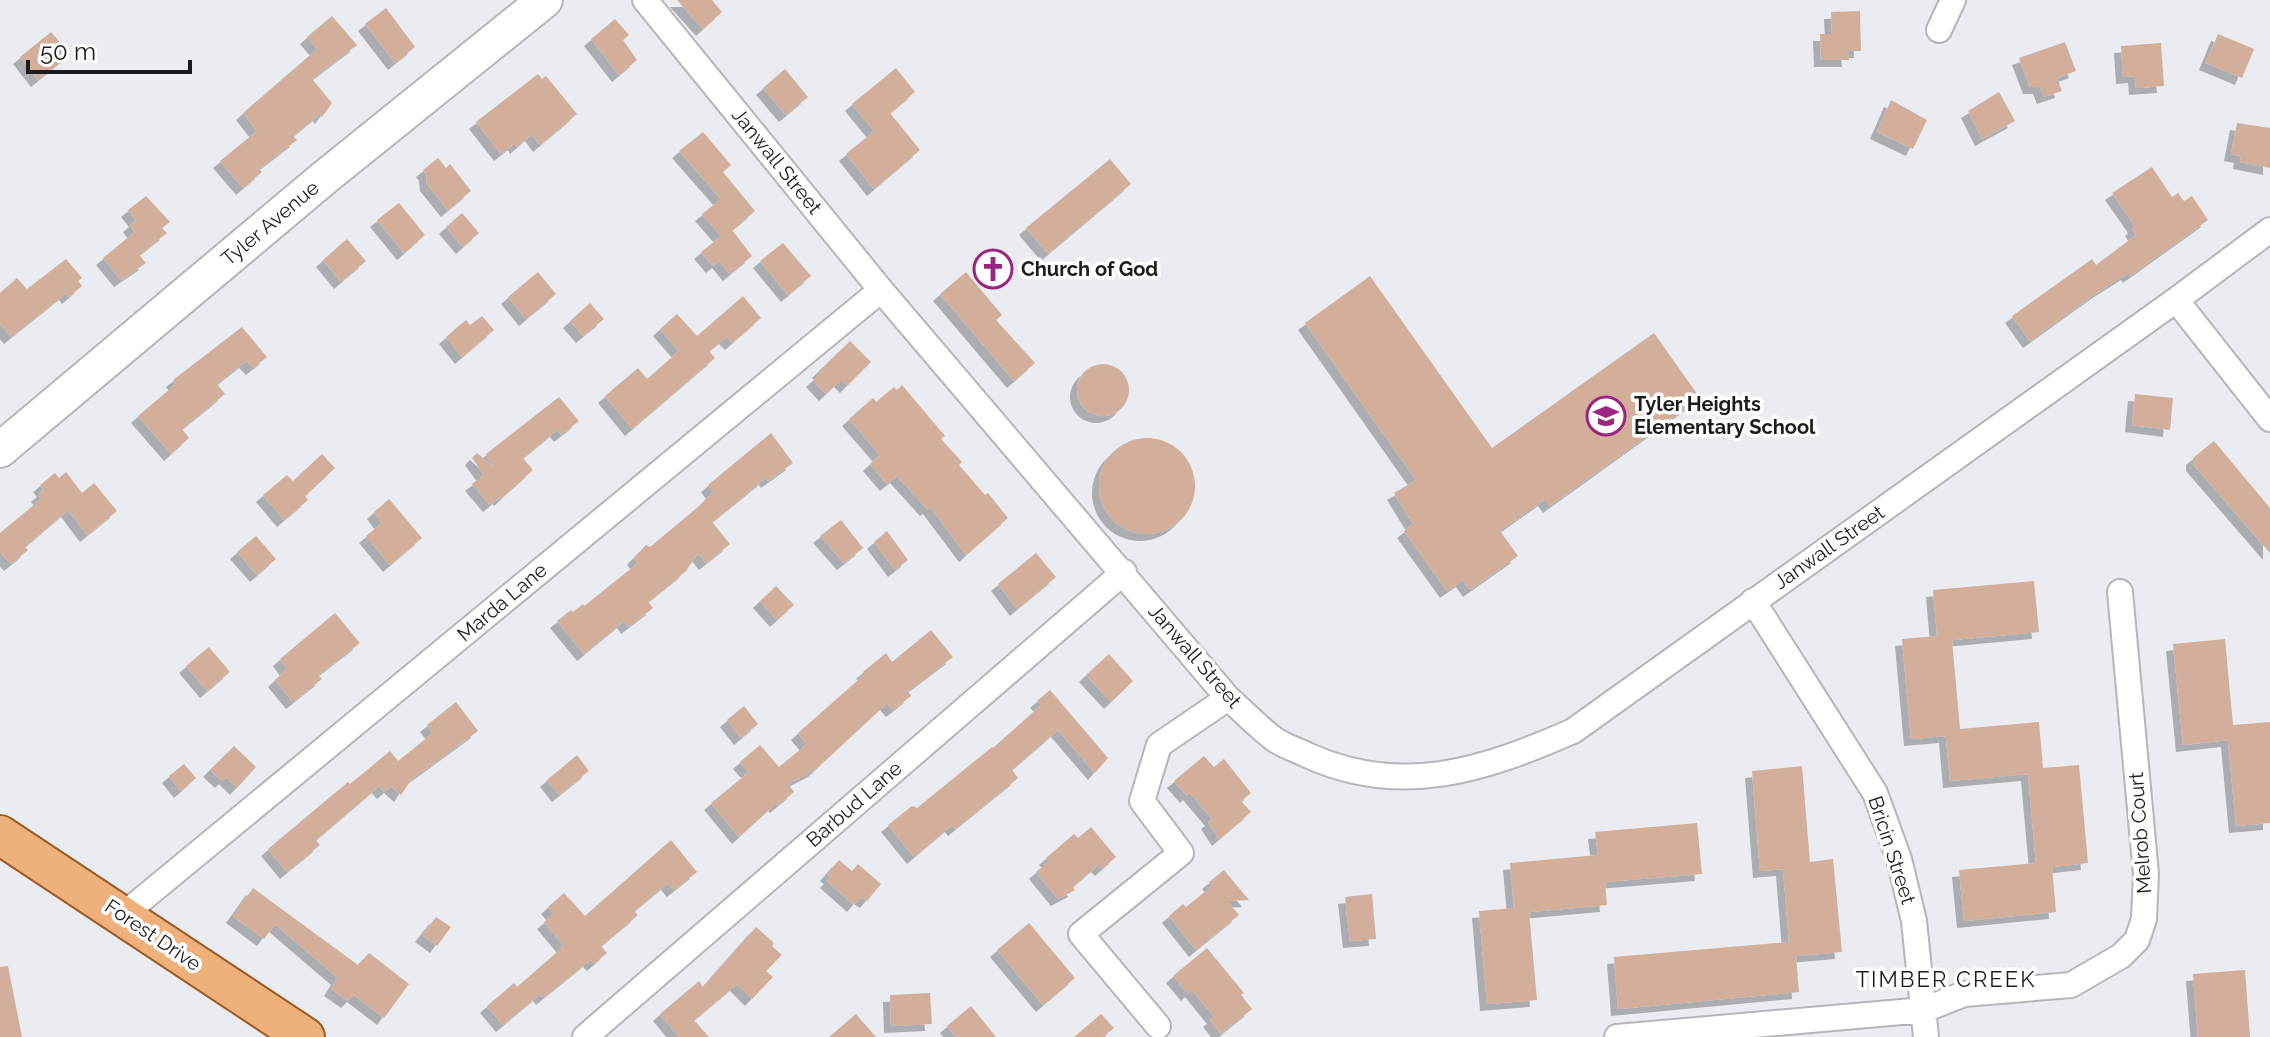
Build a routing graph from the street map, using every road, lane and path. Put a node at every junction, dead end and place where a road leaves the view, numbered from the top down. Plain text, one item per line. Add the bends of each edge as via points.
1 (545, 0) edge
2 (645, 0) edge
3 (1953, 0) edge
4 (1939, 30) dead end
5 (2270, 230) edge
6 (881, 290) junction
7 (2176, 300) junction
8 (2270, 419) edge
9 (0, 450) edge
10 (1124, 572) junction
11 (2120, 592) dead end
12 (1753, 601) junction
13 (1228, 698) junction
14 (0, 835) edge
15 (123, 915) junction
16 (1924, 1010) junction
17 (1158, 1026) dead end
18 (305, 1037) edge
19 (585, 1037) edge
20 (1617, 1037) edge
21 (1926, 1037) edge

1 - 9 street, Tyler Avenue
2 - 6 street, Janwall Street
3 - 4 street
5 - 7 street, Janwall Street
6 - 10 street, Janwall Street
6 - 15 street, Marda Lane
7 - 8 street
7 - 12 street, Janwall Street
10 - 13 street, Janwall Street
10 - 19 street, Barbud Lane
11 - 16 street, Melrob Court via 2146,874 2144,919 2137,940 2121,956 2071,985 1964,994
12 - 13 street, Janwall Street via 1573,731 1462,772 1394,779 1334,767 1276,740
12 - 16 street, Bricin Street via 1875,793 1914,921
13 - 17 street via 1159,745 1146,787 1142,801 1181,853 1081,934
14 - 15 main road, Forest Drive
15 - 18 main road, Forest Drive
16 - 20 street, Melrob Court
16 - 21 street, Bricin Street

